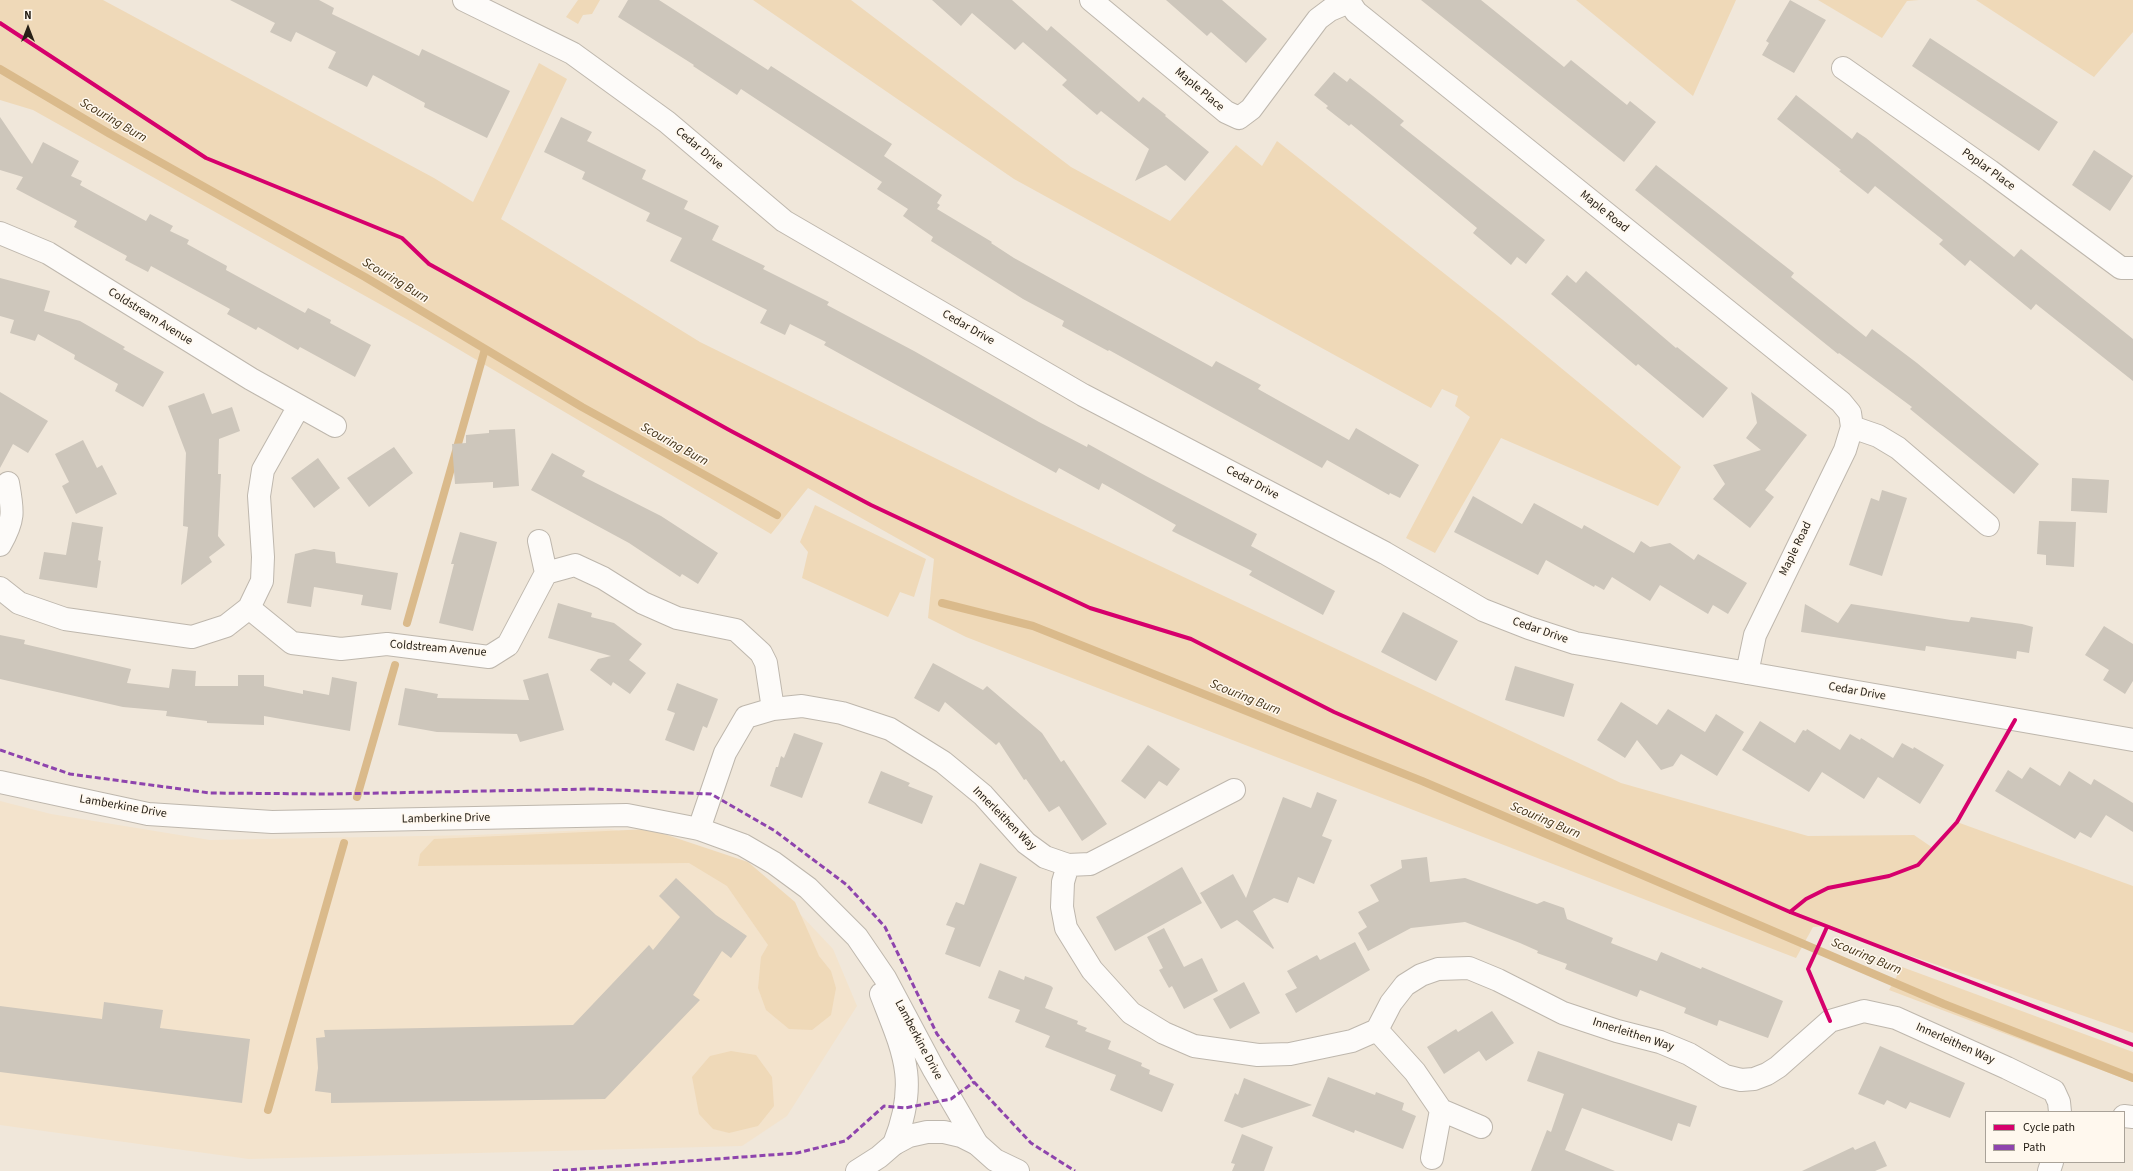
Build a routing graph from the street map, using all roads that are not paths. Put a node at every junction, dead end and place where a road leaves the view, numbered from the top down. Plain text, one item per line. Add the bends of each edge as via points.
1 (464, 0) edge
2 (1091, 0) edge
3 (1349, 1) edge
4 (1843, 68) dead end
5 (0, 233) edge
6 (2133, 268) edge
7 (299, 406) junction
8 (335, 426) dead end
9 (1852, 428) junction
10 (8, 482) dead end
11 (1988, 526) dead end
12 (539, 541) dead end
13 (0, 545) edge
14 (546, 573) junction
15 (0, 588) edge
16 (249, 608) junction
17 (1747, 673) junction
18 (773, 709) junction
19 (2133, 740) edge
20 (0, 782) edge
21 (1234, 790) dead end
22 (699, 828) junction
23 (1068, 865) junction
24 (857, 937) junction
25 (1377, 1030) junction
26 (1441, 1110) junction
27 (2060, 1111) edge
28 (1481, 1127) dead end
29 (977, 1144) junction
30 (881, 1157) edge
31 (1432, 1158) dead end
32 (999, 1165) edge
33 (857, 1171) edge
34 (1018, 1171) edge

1 - 17 street, Cedar Drive via 572,53 667,122 784,221 1083,395 1385,553 1483,610 1575,643
2 - 3 street, Maple Place via 1226,112 1239,118 1251,108 1318,19
3 - 9 street, Maple Road via 1356,12 1841,402 1850,413
4 - 6 street, Poplar Place via 1990,171 2121,268
5 - 7 street, Coldstream Avenue via 48,253
7 - 8 street, Coldstream Avenue
7 - 16 street via 263,470 259,496 262,581
9 - 11 street via 1878,436 1898,448
9 - 17 street, Maple Road via 1846,450 1755,635
10 - 13 street via 13,512 8,532
12 - 14 street
14 - 16 street, Coldstream Avenue via 508,645 488,657 387,644 341,649 292,643
14 - 18 street via 575,566 603,578 643,603 677,618 736,630 761,653 766,664
15 - 16 street via 19,603 65,619 192,637 226,626
17 - 19 street, Cedar Drive
18 - 22 street, Innerleithen Way via 746,717 725,753
18 - 23 street, Innerleithen Way via 802,706 842,713 899,733 943,762 983,795 1026,843 1045,857
20 - 22 street, Lamberkine Drive via 148,814 272,822 627,815
21 - 23 street, Innerleithen Way via 1090,864
22 - 24 street, Lamberkine Drive via 743,845 774,862 808,888
23 - 25 street via 1063,882 1062,907 1066,928 1092,970 1131,1012 1164,1033 1194,1046 1258,1055 1290,1054 1322,1048 1352,1041
24 - 29 street, Lamberkine Drive via 885,978
24 - 30 street, Lamberkine Drive via 904,1054 908,1080 902,1124
25 - 26 street via 1415,1072
25 - 27 street, Innerleithen Way via 1405,985 1421,975 1438,969 1469,968 1563,1012 1617,1031 1660,1042 1689,1054 1725,1076 1741,1080 1754,1079 1778,1067 1830,1021 1864,1011 1896,1018 2054,1091
26 - 28 street
26 - 31 street
29 - 30 street via 961,1136 944,1132 926,1132 909,1136
29 - 32 street
30 - 33 street
32 - 34 street

